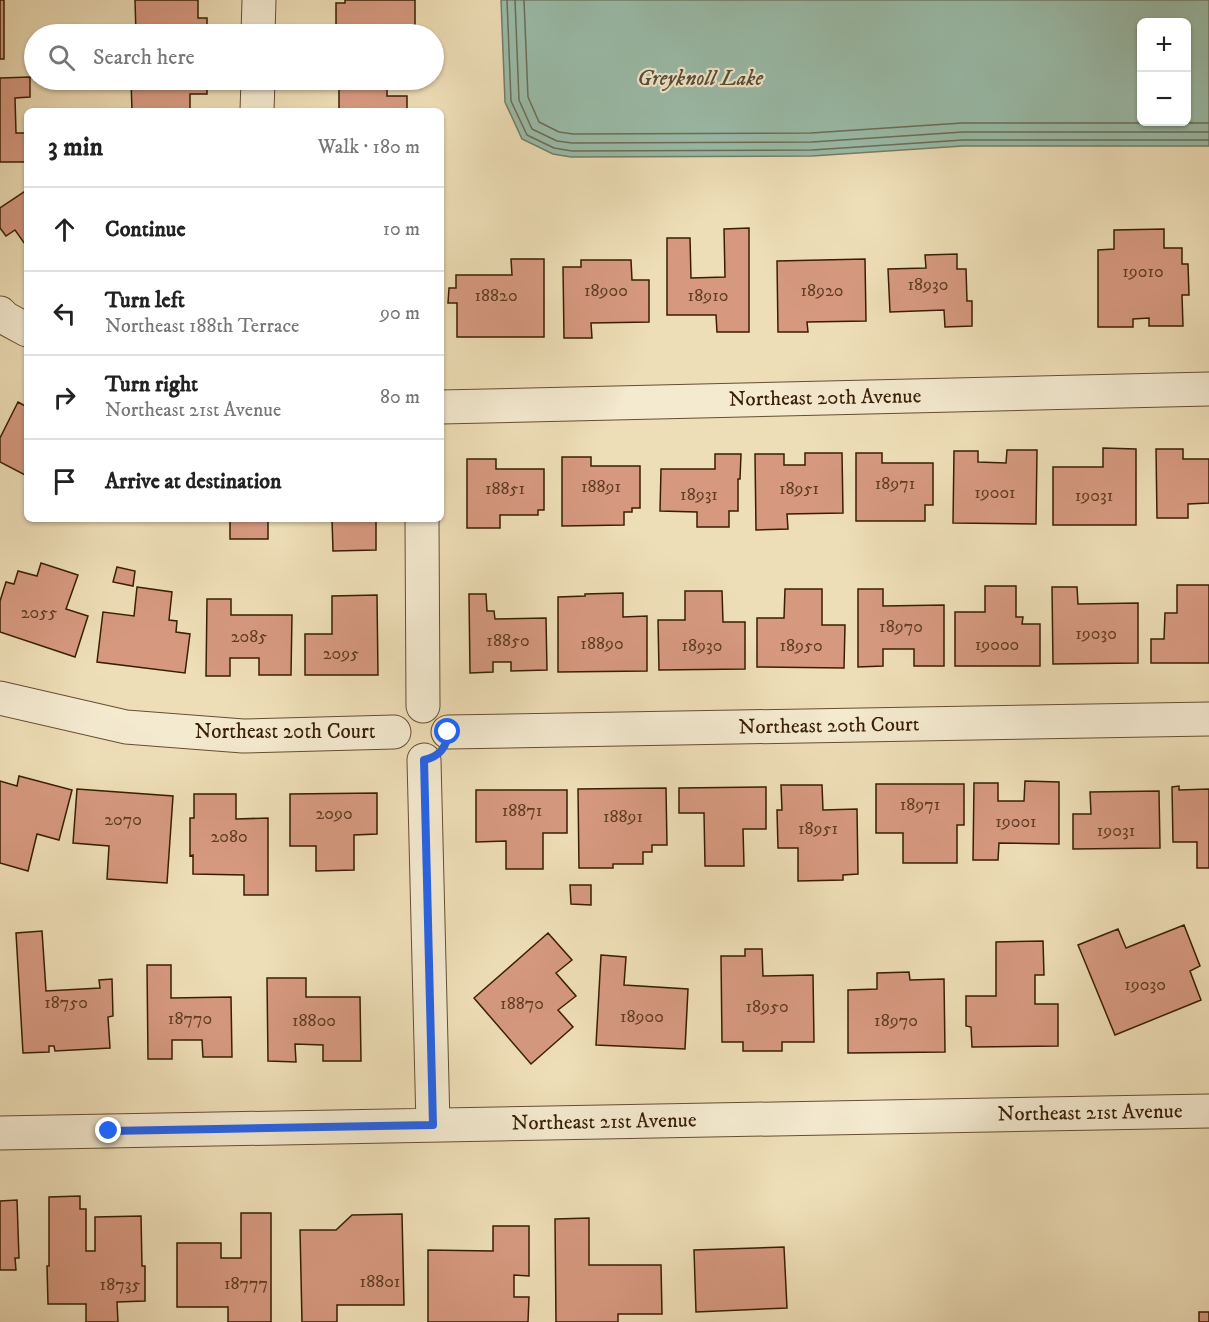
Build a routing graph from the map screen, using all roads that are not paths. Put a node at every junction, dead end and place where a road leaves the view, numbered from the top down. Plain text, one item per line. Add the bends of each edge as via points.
1 (258, 0) edge
2 (258, 24) edge
3 (258, 90) edge
4 (257, 108) edge
5 (0, 313) edge
6 (24, 328) edge
7 (1209, 389) edge
8 (444, 407) edge
9 (422, 522) edge
10 (0, 698) edge
11 (423, 706) junction
12 (1209, 719) edge
13 (394, 732) junction
14 (448, 732) junction
15 (424, 760) junction
16 (1209, 1111) edge
17 (433, 1125) junction
18 (0, 1133) edge

1 - 2 street
3 - 4 street
5 - 6 street
7 - 8 street, Northeast 20th Avenue
9 - 11 street
10 - 13 street, Northeast 20th Court via 126,727 243,736
11 - 13 street via 400,716
11 - 14 street via 443,717
12 - 14 street, Northeast 20th Court
13 - 15 street via 406,755
14 - 15 street via 444,748
15 - 17 street
16 - 17 street, Northeast 21st Avenue
17 - 18 street, Northeast 21st Avenue

